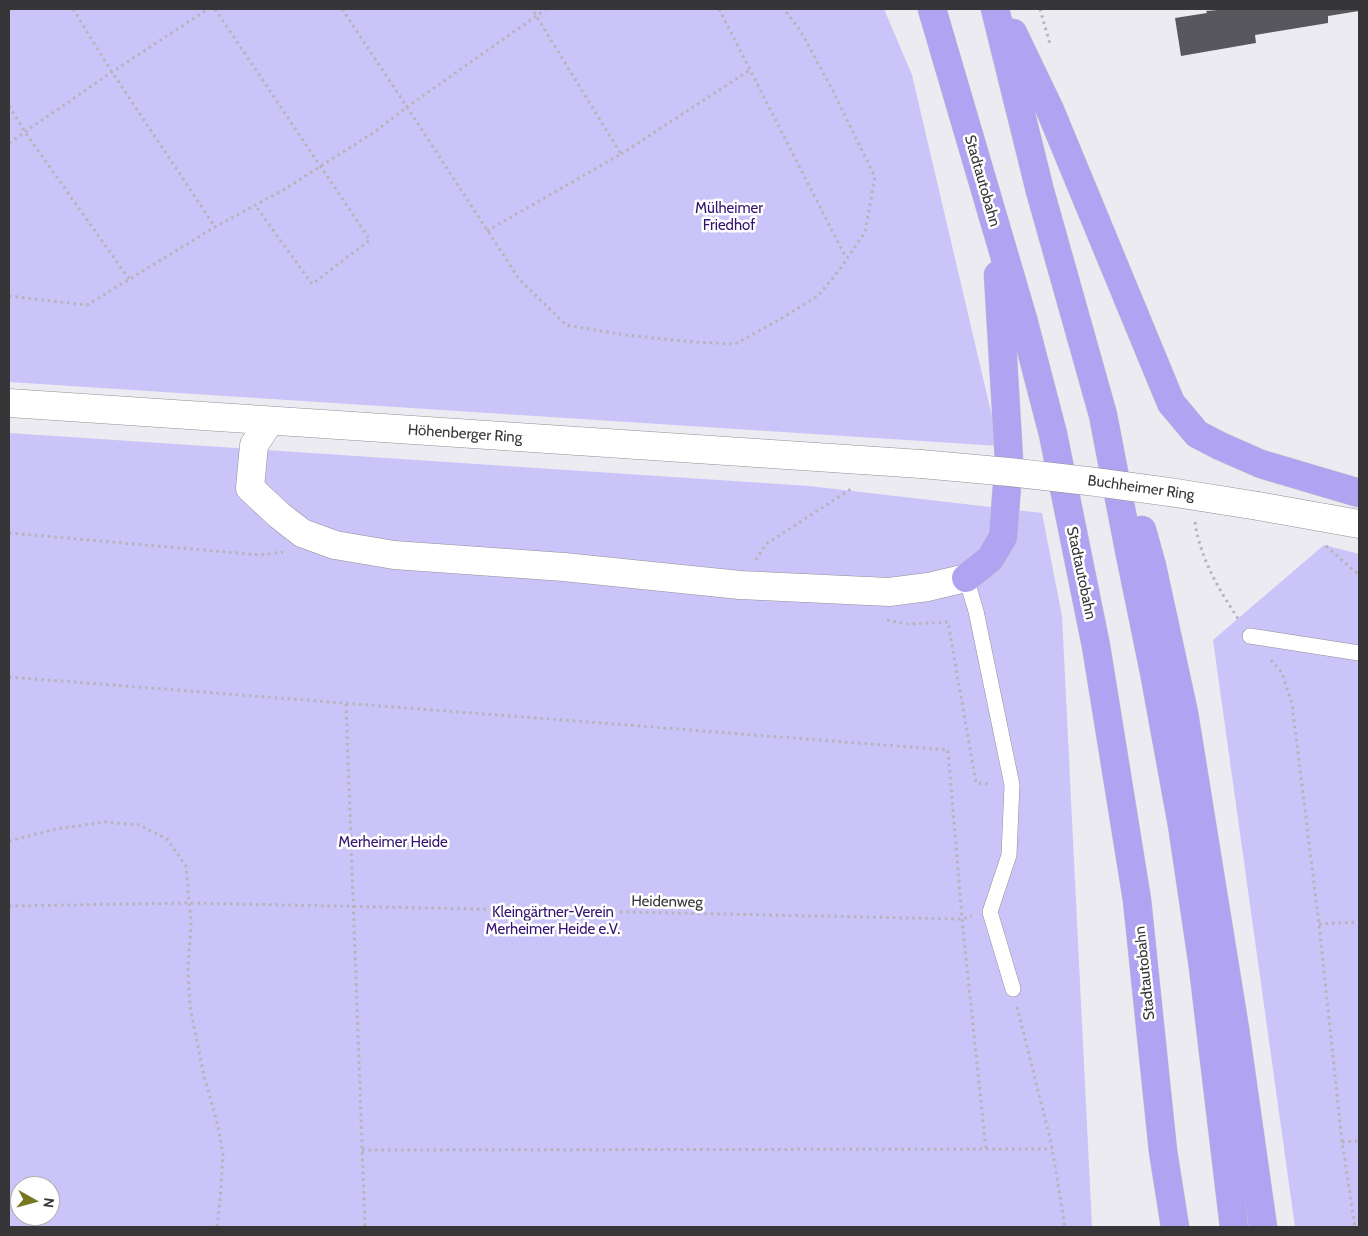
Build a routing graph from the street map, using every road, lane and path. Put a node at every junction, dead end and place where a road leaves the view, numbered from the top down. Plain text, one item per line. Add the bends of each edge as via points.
1 (73, 9) edge
2 (208, 9) edge
3 (215, 9) edge
4 (342, 9) edge
5 (532, 9) edge
6 (546, 9) edge
7 (719, 9) edge
8 (784, 9) edge
9 (932, 9) edge
10 (994, 9) edge
11 (1001, 9) edge
12 (536, 16) junction
13 (750, 70) junction
14 (112, 72) junction
15 (9, 106) edge
16 (407, 107) junction
17 (25, 132) junction
18 (9, 143) edge
19 (621, 154) junction
20 (321, 166) junction
21 (255, 205) junction
22 (215, 227) junction
23 (995, 228) junction
24 (487, 231) junction
25 (847, 259) junction
26 (129, 279) junction
27 (9, 296) edge
28 (9, 403) edge
29 (1103, 415) junction
30 (270, 421) junction
31 (920, 464) joint
32 (862, 487) dead end
33 (1359, 494) edge
34 (1194, 520) dead end
35 (1359, 524) edge
36 (9, 533) edge
37 (1324, 545) dead end
38 (288, 551) dead end
39 (1359, 575) edge
40 (966, 578) junction
41 (740, 585) junction
42 (880, 619) dead end
43 (1250, 636) junction
44 (1359, 653) edge
45 (9, 678) edge
46 (346, 704) junction
47 (1012, 785) junction
48 (9, 841) edge
49 (189, 903) junction
50 (9, 906) edge
51 (354, 906) junction
52 (990, 912) junction
53 (962, 919) junction
54 (1359, 922) edge
55 (1319, 924) junction
56 (1013, 989) joint
57 (1342, 1142) junction
58 (1359, 1142) edge
59 (362, 1150) junction
60 (986, 1150) junction
61 (1052, 1150) junction
62 (1164, 1151) junction
63 (216, 1227) edge
64 (364, 1227) edge
65 (1065, 1227) edge
66 (1160, 1227) edge
67 (1175, 1227) edge
68 (1234, 1227) edge
69 (1263, 1227) edge
70 (1355, 1227) edge

1 - 14 path
2 - 14 path
3 - 20 path
4 - 16 path
5 - 12 path
6 - 12 path
7 - 13 path
8 - 25 path via 800,30 834,91 875,177 865,232
9 - 23 highway, Stadtautobahn
10 - 29 highway via 1040,191
11 - 33 highway via 1050,110 1170,403 1197,434 1220,446 1261,464
12 - 16 path
12 - 19 path
13 - 19 path
13 - 25 path
14 - 17 path
14 - 22 path
15 - 17 path
16 - 20 path
16 - 24 path
17 - 18 path
17 - 26 path
19 - 24 path
20 - 21 path
20 - 21 path via 370,240 312,284
21 - 22 path
22 - 26 path
23 - 40 highway via 1009,460 1003,537 990,559
23 - 62 highway, Stadtautobahn via 1053,434 1096,646 1137,900
24 - 25 path via 519,280 566,325 694,342 735,344 818,296
26 - 27 path via 87,305
28 - 30 street, Höhenberger Ring
29 - 68 highway via 1182,825 1203,967
29 - 69 highway via 1122,452 1152,566 1184,713
30 - 31 street, Höhenberger Ring
30 - 41 street via 254,445 250,488 302,532 335,545 394,555 564,567
31 - 35 street, Buchheimer Ring, bridge via 1174,492
32 - 41 path via 853,488 766,544
34 - 43 path via 1210,573
36 - 38 path via 260,555
37 - 39 path
40 - 41 street via 889,592
40 - 47 lane via 976,611
42 - 47 path via 908,624 948,622 976,783
43 - 44 lane
43 - 55 path via 1282,673 1292,704
45 - 46 path
46 - 51 path
46 - 53 path via 948,750
47 - 52 lane via 1009,855
48 - 49 path via 56,829 105,822 139,825 167,839 186,866
49 - 50 path, Heidenweg
49 - 51 path, Heidenweg
49 - 63 path via 190,1007 223,1156
51 - 53 path, Heidenweg
51 - 59 path
52 - 53 path, Heidenweg
52 - 56 lane
53 - 60 path
54 - 55 path
55 - 57 path
56 - 61 path
57 - 58 path
57 - 70 path
59 - 60 path
59 - 64 path
60 - 61 path
61 - 65 path
62 - 66 highway
62 - 67 highway

